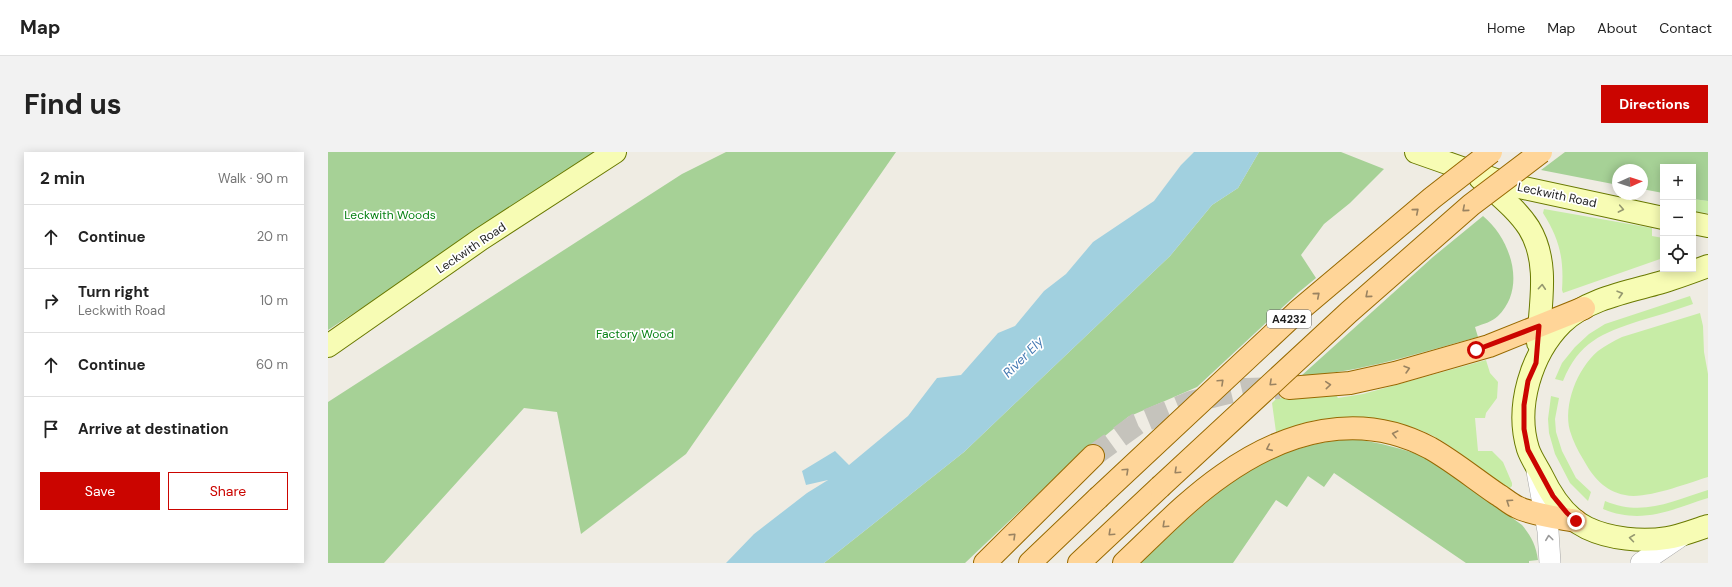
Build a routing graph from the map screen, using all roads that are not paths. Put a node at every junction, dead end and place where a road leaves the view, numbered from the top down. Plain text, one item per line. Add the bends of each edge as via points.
1 (615, 152) edge
2 (1416, 152) edge
3 (1491, 152) edge
4 (1541, 152) edge
5 (1450, 157) edge
6 (1475, 172) junction
7 (1660, 217) edge
8 (1696, 224) edge
9 (1708, 226) edge
10 (1708, 266) edge
11 (1584, 308) junction
12 (1539, 326) junction
13 (328, 346) edge
14 (1536, 363) junction
15 (1289, 388) tunnel mouth
16 (1093, 456) tunnel mouth
17 (1535, 462) junction
18 (1545, 514) junction
19 (1576, 521) junction
20 (1708, 526) edge
21 (1684, 534) junction
22 (985, 563) edge
23 (1030, 563) edge
24 (1079, 563) edge
25 (1124, 563) edge
26 (1550, 563) edge
27 (1641, 563) edge

1 - 13 main road, Leckwith Road via 481,239
2 - 5 main road, Leckwith Road
23 -> 3 main road, A4232, bridge via 1297,312 1432,198
4 -> 24 main road, A4232, bridge via 1471,205 1349,312
5 - 6 main road, Leckwith Road
6 -> 7 main road, Leckwith Road via 1525,189
12 -> 6 main road, Leckwith Road via 1542,279 1536,244 1529,228 1515,211
8 - 9 main road
11 -> 10 main road via 1613,296
11 - 12 main road
11 - 14 main road via 1563,322 1551,336
12 - 14 main road, Leckwith Road
15 -> 12 main road via 1350,383 1395,373 1489,346
14 - 17 main road via 1528,381 1524,405 1524,429 1528,450
22 -> 16 main road
17 - 18 street
17 - 19 main road via 1553,496
18 - 19 main road
18 -> 25 main road via 1517,507 1440,454 1414,440 1376,430 1342,428 1308,434 1267,448 1245,460 1200,494
26 -> 18 street
21 -> 19 main road via 1643,540 1602,533
20 - 21 main road
21 - 27 street

